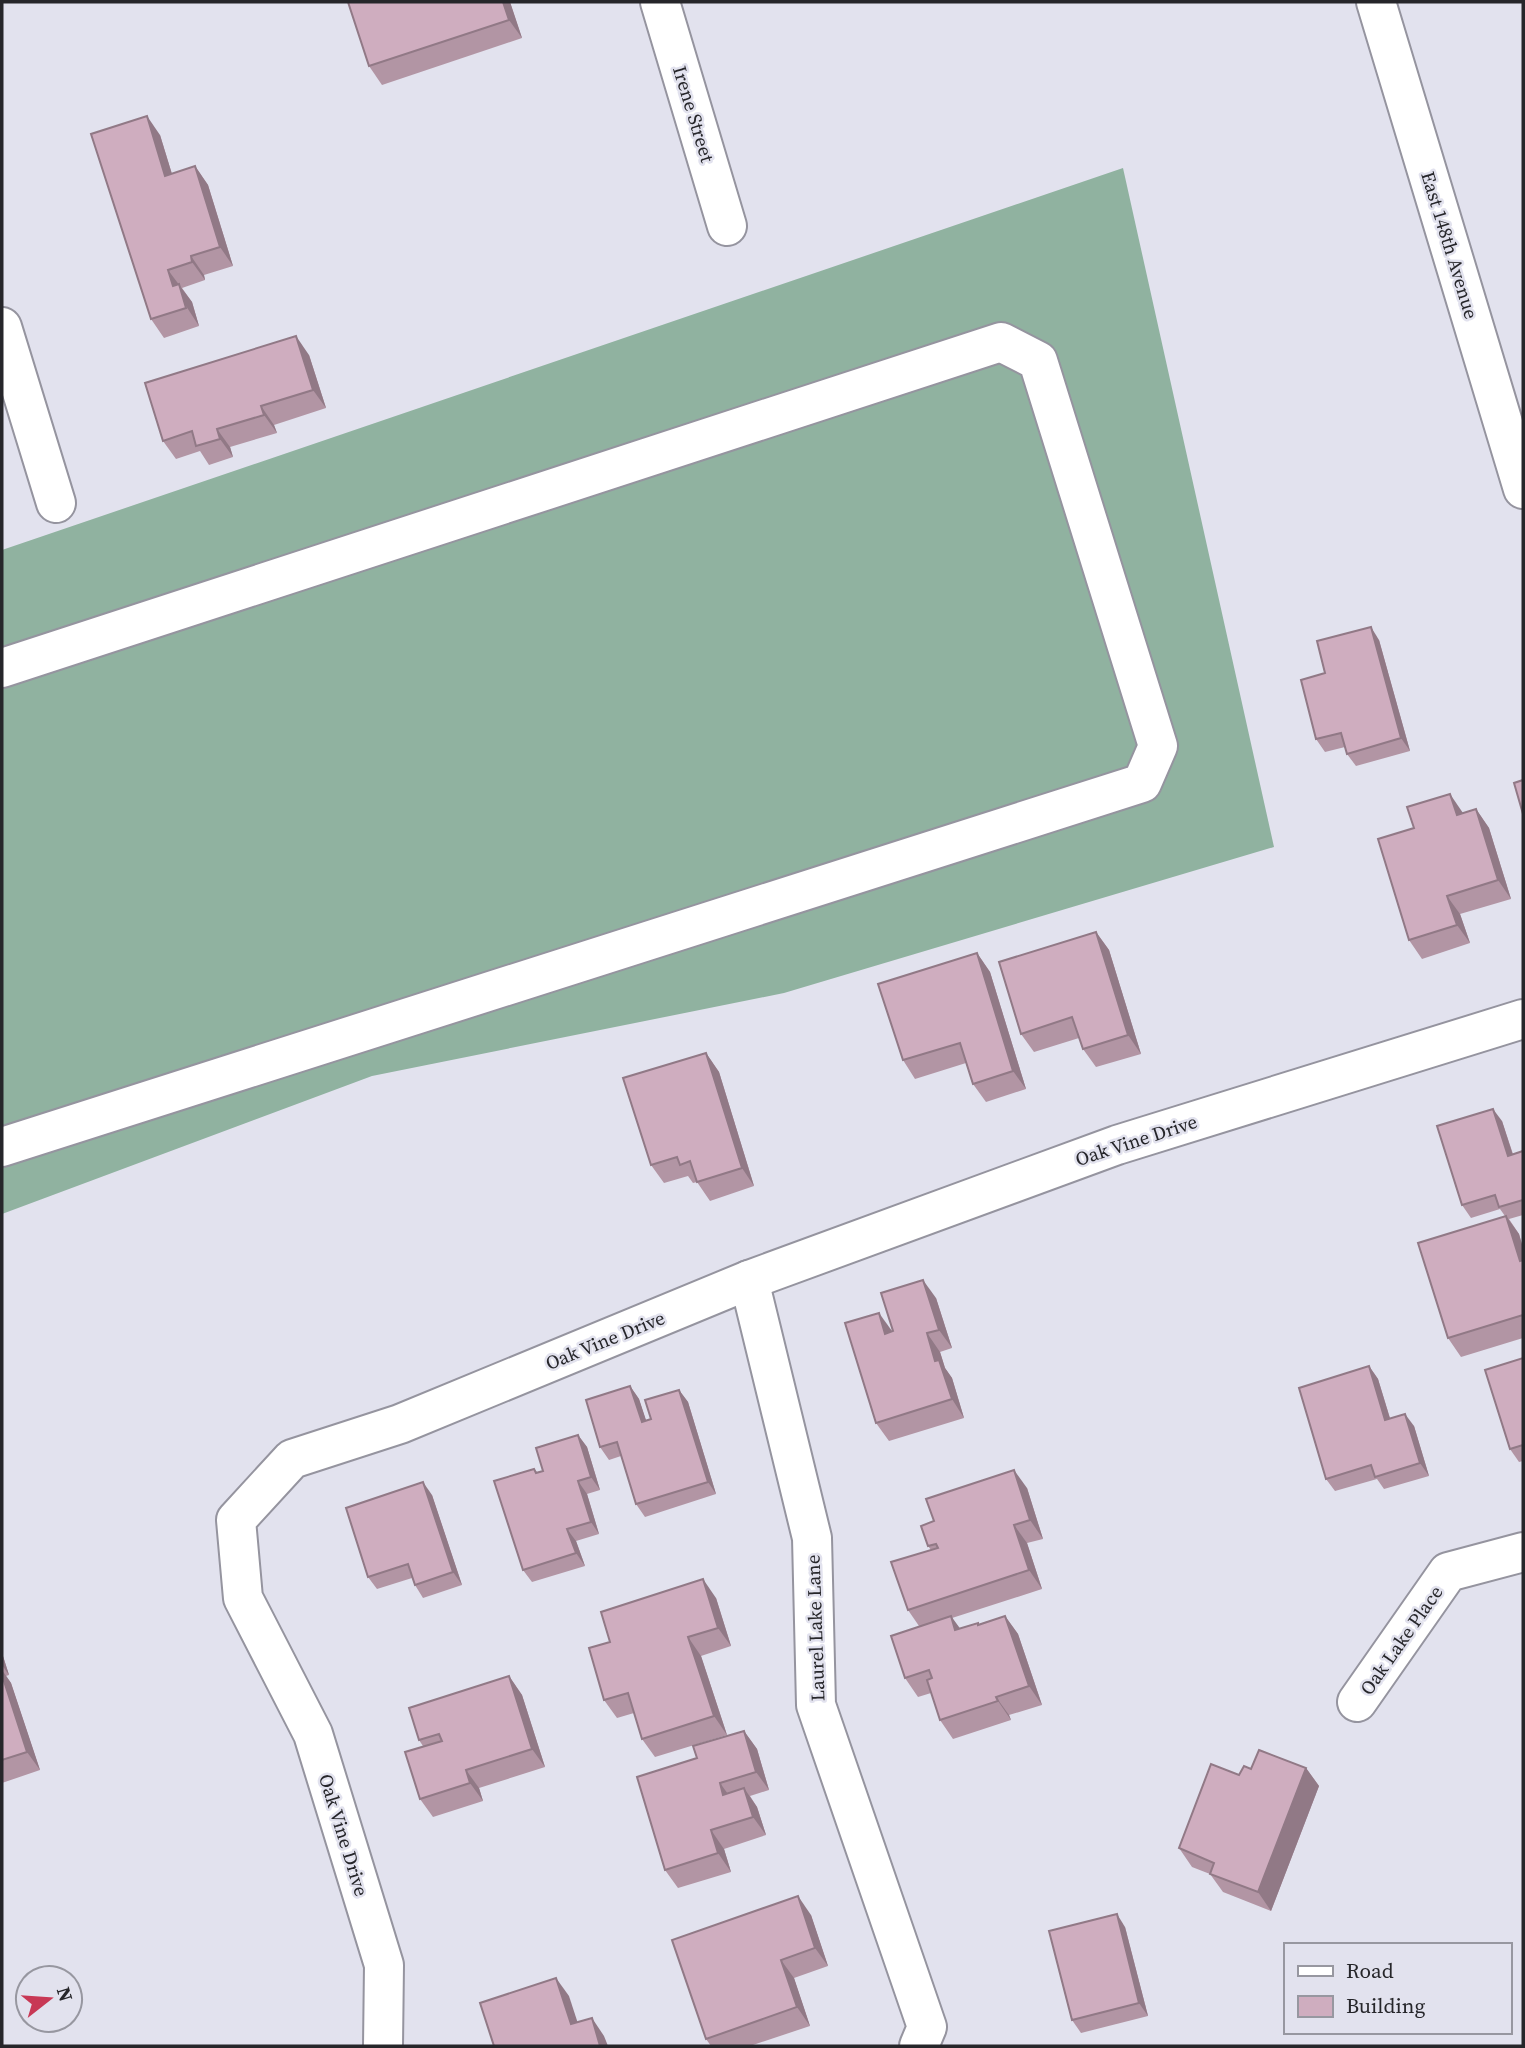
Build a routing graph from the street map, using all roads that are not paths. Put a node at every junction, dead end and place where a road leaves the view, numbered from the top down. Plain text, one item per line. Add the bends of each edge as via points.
1 (660, 2) edge
2 (1376, 2) edge
3 (727, 226) dead end
4 (2, 327) edge
5 (1523, 489) edge
6 (56, 503) dead end
7 (2, 668) edge
8 (1523, 1019) edge
9 (2, 1147) edge
10 (750, 1280) junction
11 (1523, 1552) edge
12 (1357, 1702) dead end
13 (383, 2046) edge
14 (919, 2046) edge

1 - 3 street, Irene Street
2 - 5 street, East 148th Avenue
4 - 6 street
7 - 9 street via 1001,342 1038,361 1158,746 1142,783
8 - 10 street, Oak Vine Drive via 1117,1145
10 - 13 street, Oak Vine Drive via 400,1424 292,1459 236,1520 243,1598 313,1734 384,1965
10 - 14 street, Laurel Lake Lane via 812,1538 816,1705 927,2027
11 - 12 street, Oak Lake Place via 1448,1572

